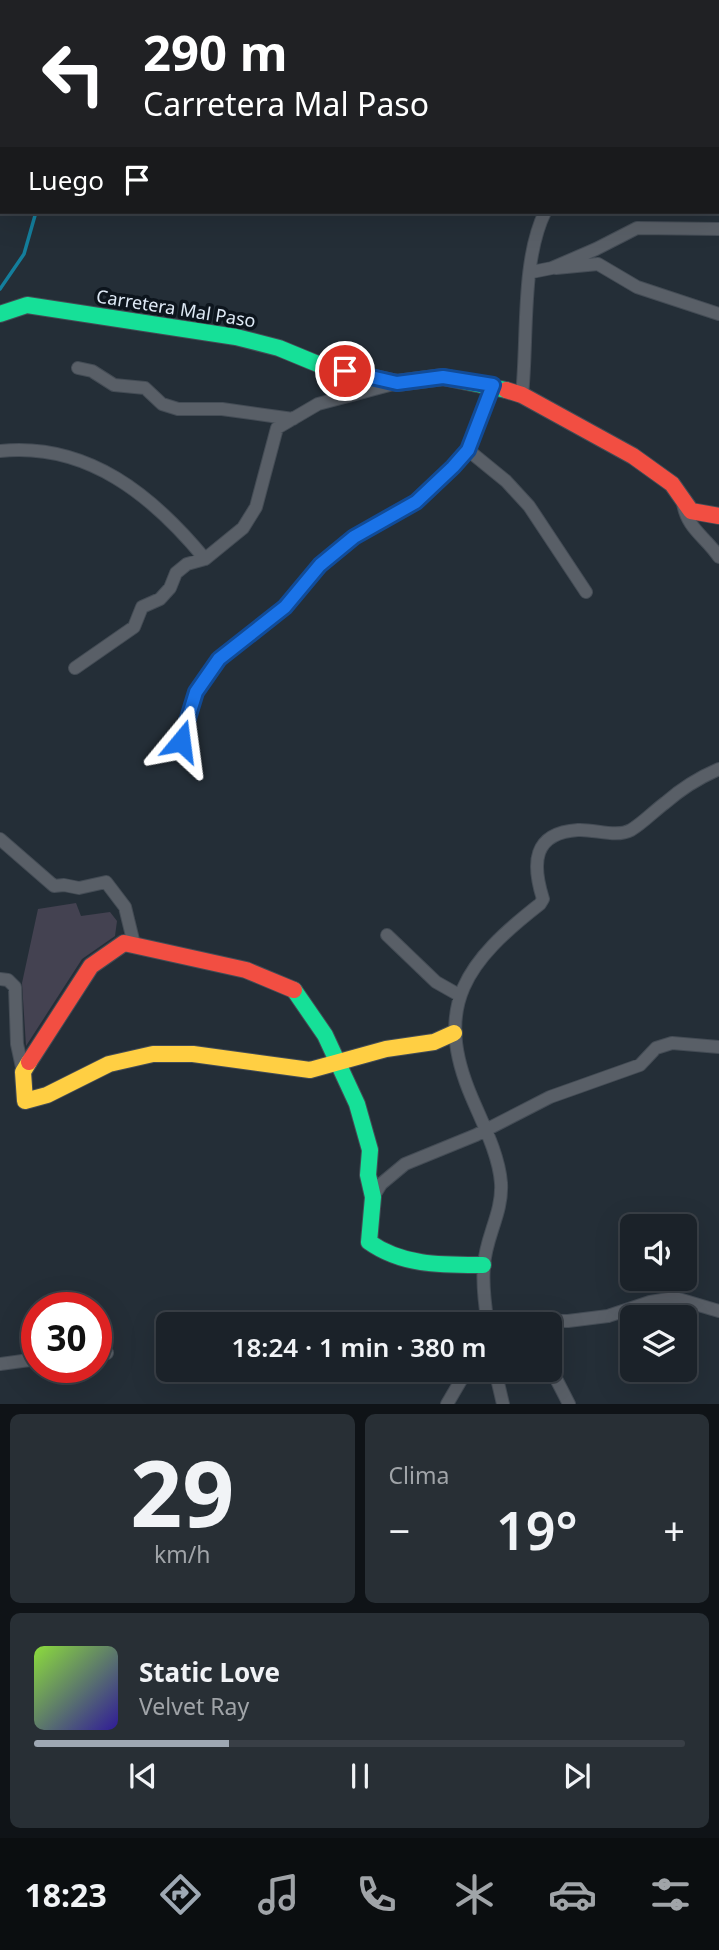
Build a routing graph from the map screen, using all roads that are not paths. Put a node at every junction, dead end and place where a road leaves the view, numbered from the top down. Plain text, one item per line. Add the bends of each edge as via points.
1 (544, 214) edge
2 (719, 229) edge
3 (552, 268) junction
4 (532, 272) junction
5 (0, 314) edge
6 (719, 314) edge
7 (78, 368) dead end
8 (397, 383) junction
9 (493, 385) junction
10 (522, 395) junction
11 (293, 419) junction
12 (468, 450) junction
13 (0, 451) edge
14 (683, 502) junction
15 (719, 516) edge
16 (719, 556) edge
17 (205, 559) junction
18 (586, 592) dead end
19 (75, 668) dead end
20 (181, 741) dead end
21 (719, 769) edge
22 (0, 839) edge
23 (387, 935) dead end
24 (134, 944) junction
25 (0, 979) edge
26 (459, 995) junction
27 (454, 1033) junction
28 (719, 1047) edge
29 (337, 1062) junction
30 (23, 1072) junction
31 (485, 1130) junction
32 (373, 1197) junction
33 (484, 1265) junction
34 (719, 1311) edge
35 (486, 1312) edge
36 (562, 1321) edge
37 (21, 1361) edge
38 (0, 1364) edge
39 (460, 1382) edge
40 (498, 1382) edge
41 (558, 1382) edge
42 (447, 1404) edge
43 (503, 1404) edge
44 (569, 1404) edge

1 - 4 street via 537,229
2 - 3 street via 637,228
3 - 4 street
3 - 6 street via 598,264 637,287
4 - 10 street
5 - 8 street, Carretera Mal Paso via 27,305 236,337 325,367
7 - 11 street via 114,385 145,388 162,404 178,409 222,409
8 - 9 street, Carretera Mal Paso via 443,377
8 - 11 street via 318,404
9 - 10 street, Carretera Mal Paso
9 - 12 street
10 - 14 street, Carretera Mal Paso via 650,467 672,484
11 - 17 street via 277,428 256,507 243,528
12 - 18 street via 529,506
12 - 20 street via 416,502 354,537 320,565 285,607 219,659 196,692
13 - 17 street via 78,458 123,480 174,521
14 - 15 street, Carretera Mal Paso via 691,511
14 - 16 street via 695,532
17 - 19 street via 176,573 160,599 142,607 134,626
21 - 26 street via 697,778 630,831 577,830 551,837 536,860 543,899 486,950
22 - 24 street via 54,886 79,888 106,882 125,907
23 - 26 street via 436,982
24 - 29 street via 246,970 299,992
24 - 30 street via 124,943 91,966
25 - 30 street via 15,987 16,1044
26 - 27 street
27 - 29 street via 434,1042
27 - 31 street via 461,1067
28 - 31 street via 672,1043 656,1048 640,1065 550,1097
29 - 30 street via 310,1070 193,1054 153,1054 109,1063 47,1095 25,1101
29 - 32 street via 357,1104 370,1150 368,1175
31 - 32 street via 405,1164
31 - 33 street via 500,1179 501,1200
32 - 33 street via 369,1242 390,1257
33 - 35 street
34 - 36 street via 675,1298 608,1317
37 - 38 street
39 - 42 street
40 - 43 street
41 - 44 street

